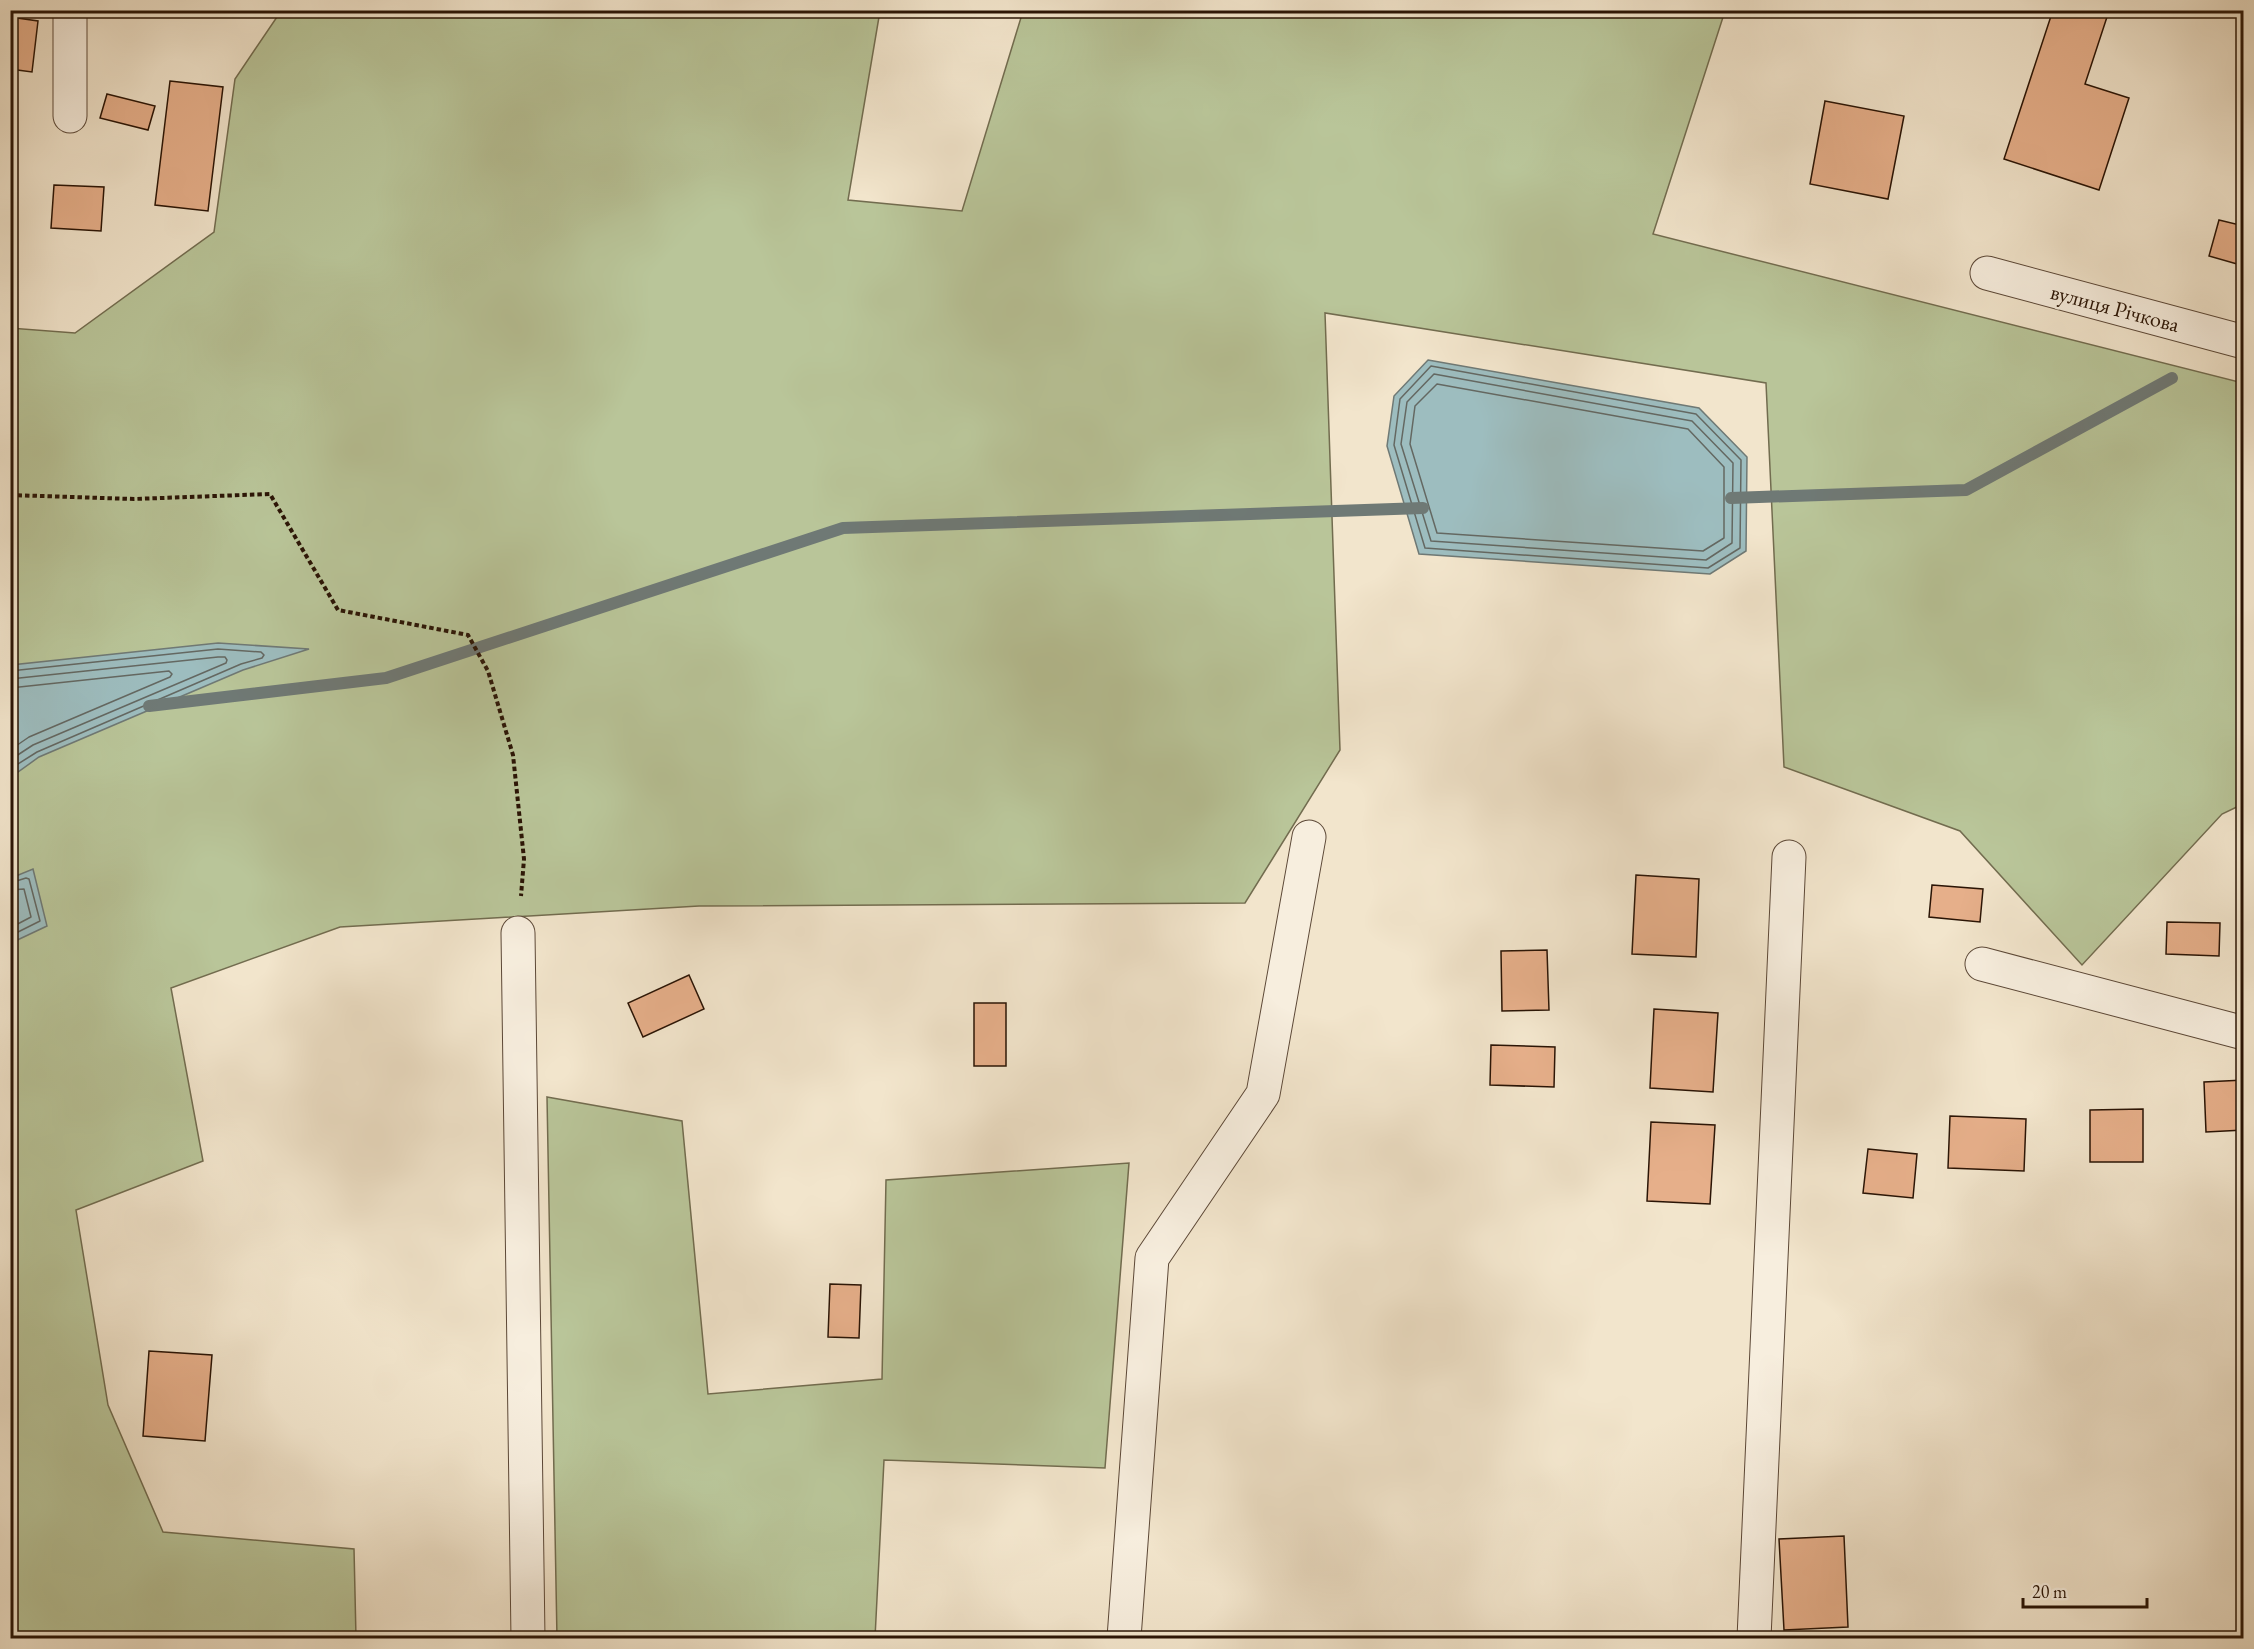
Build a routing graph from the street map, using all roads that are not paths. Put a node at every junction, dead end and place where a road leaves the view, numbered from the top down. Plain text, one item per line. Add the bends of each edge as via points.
1 (70, 10) edge
2 (69, 116) dead end
3 (1987, 273) dead end
4 (2244, 342) edge
5 (1308, 837) dead end
6 (1790, 857) dead end
7 (518, 933) road end
8 (1982, 964) dead end
9 (2244, 1033) edge
10 (528, 1638) edge
11 (1124, 1638) edge
12 (1754, 1638) edge

1 - 2 street
3 - 4 street, вулиця Річкова
5 - 11 street via 1263,1094 1152,1258
6 - 12 street
7 - 10 street
8 - 9 street

